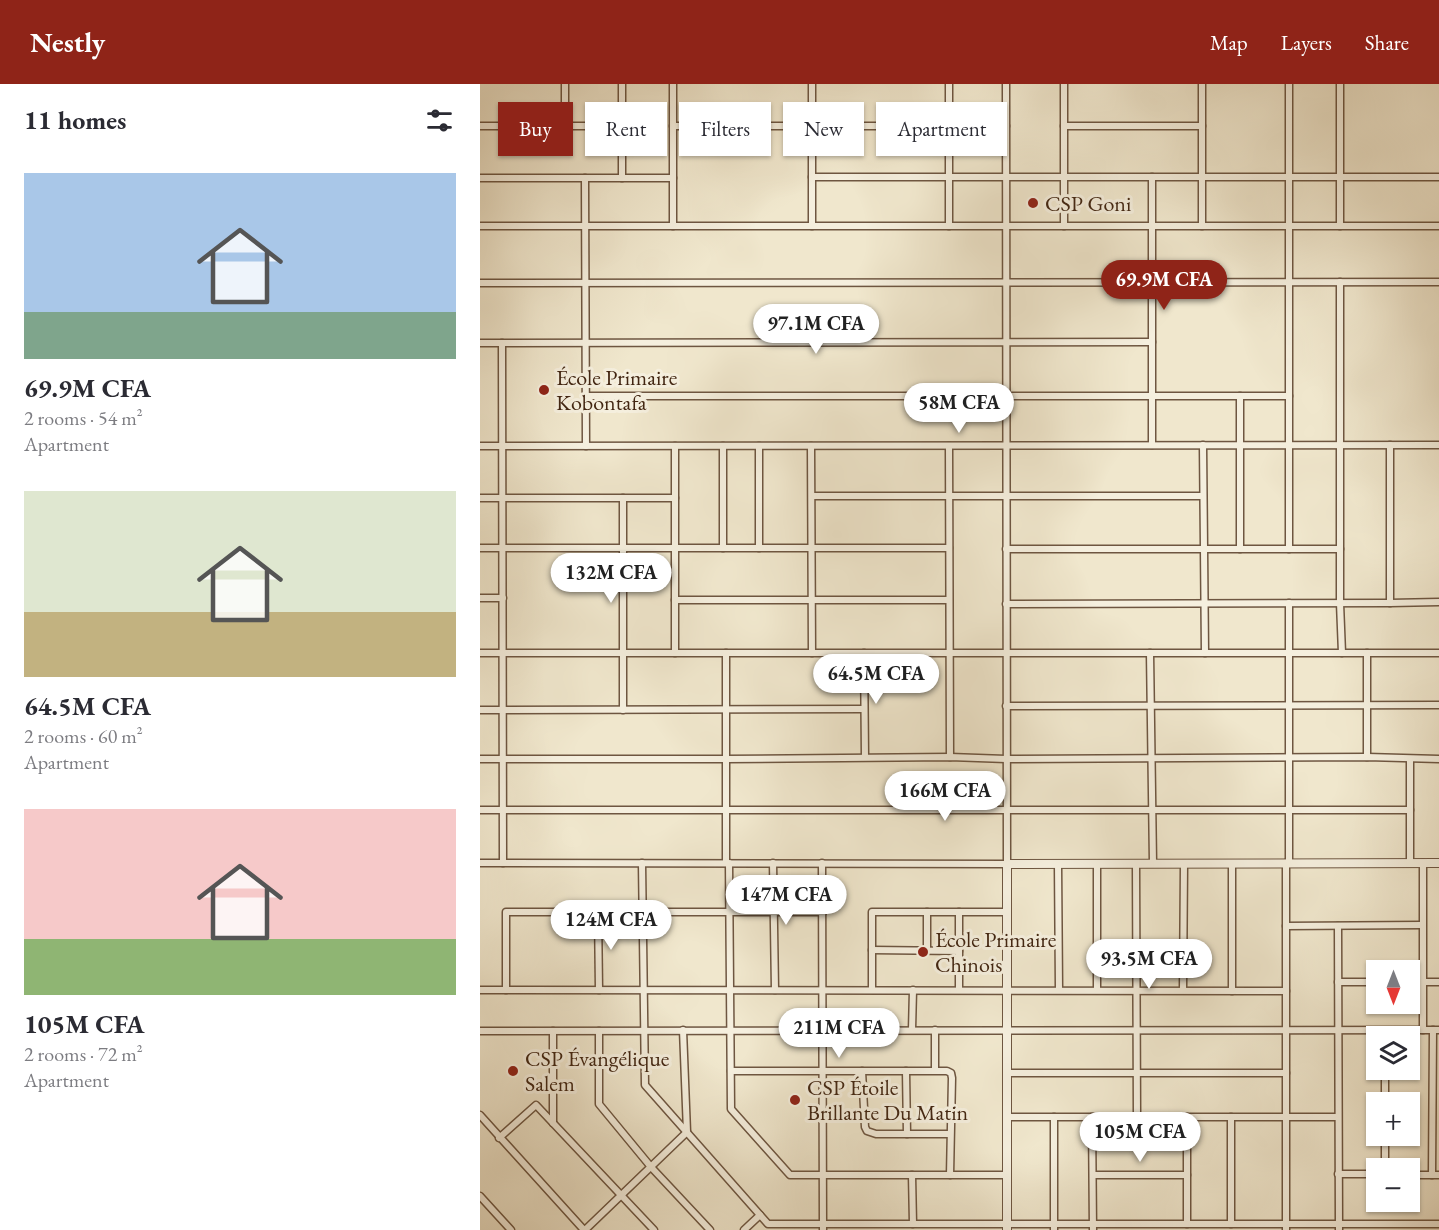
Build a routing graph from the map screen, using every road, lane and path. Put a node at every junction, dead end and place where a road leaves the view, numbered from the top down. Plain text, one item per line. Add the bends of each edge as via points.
1 (565, 84) edge
2 (622, 84) edge
3 (673, 84) edge
4 (812, 84) edge
5 (949, 84) edge
6 (1006, 84) edge
7 (1064, 84) edge
8 (1202, 84) edge
9 (1289, 84) edge
10 (1340, 84) edge
11 (565, 102) edge
12 (622, 102) edge
13 (812, 102) edge
14 (949, 102) edge
15 (1006, 102) edge
16 (480, 126) edge
17 (498, 126) edge
18 (673, 126) junction
19 (783, 126) edge
20 (1064, 126) junction
21 (1202, 126) junction
22 (622, 156) edge
23 (812, 156) edge
24 (949, 156) edge
25 (1006, 156) edge
26 (812, 177) junction
27 (949, 177) junction
28 (1006, 177) junction
29 (1064, 177) junction
30 (1152, 177) junction
31 (1202, 177) junction
32 (1289, 177) junction
33 (1340, 177) junction
34 (1439, 177) edge
35 (480, 178) edge
36 (585, 178) junction
37 (622, 178) junction
38 (673, 178) junction
39 (1439, 225) edge
40 (480, 226) edge
41 (586, 226) junction
42 (673, 226) junction
43 (812, 226) junction
44 (949, 226) junction
45 (1006, 226) junction
46 (1064, 226) junction
47 (1152, 226) junction
48 (1202, 226) junction
49 (1289, 226) junction
50 (1340, 226) junction
51 (1006, 282) junction
52 (1152, 282) junction
53 (1289, 282) junction
54 (1340, 282) junction
55 (1439, 282) edge
56 (480, 283) edge
57 (586, 283) junction
58 (1006, 342) junction
59 (1152, 342) junction
60 (480, 343) edge
61 (502, 343) junction
62 (586, 343) junction
63 (586, 396) junction
64 (1006, 396) junction
65 (1152, 396) junction
66 (1240, 396) junction
67 (1289, 396) junction
68 (1240, 445) junction
69 (1289, 445) junction
70 (1340, 445) junction
71 (1390, 445) junction
72 (1439, 445) edge
73 (480, 446) edge
74 (502, 446) junction
75 (586, 446) junction
76 (675, 446) junction
77 (723, 446) junction
78 (759, 446) junction
79 (812, 446) junction
80 (949, 446) junction
81 (1006, 446) junction
82 (1152, 446) junction
83 (1203, 446) junction
84 (812, 496) junction
85 (949, 496) junction
86 (1006, 496) junction
87 (1203, 496) junction
88 (480, 498) edge
89 (502, 498) junction
90 (623, 498) junction
91 (675, 498) junction
92 (480, 548) edge
93 (502, 548) junction
94 (623, 548) junction
95 (675, 548) junction
96 (723, 548) junction
97 (759, 548) junction
98 (812, 548) junction
99 (949, 548) junction
100 (1006, 549) junction
101 (1203, 549) junction
102 (1240, 549) junction
103 (1289, 549) junction
104 (1340, 549) junction
105 (480, 598) edge
106 (502, 598) junction
107 (675, 600) junction
108 (812, 600) junction
109 (949, 600) junction
110 (1439, 602) edge
111 (1204, 603) junction
112 (1289, 603) junction
113 (1340, 603) junction
114 (1390, 603) junction
115 (1006, 604) junction
116 (1439, 652) edge
117 (480, 653) edge
118 (502, 653) junction
119 (623, 653) junction
120 (675, 653) junction
121 (726, 653) junction
122 (812, 653) junction
123 (864, 653) junction
124 (949, 653) junction
125 (1006, 653) junction
126 (1150, 653) junction
127 (1205, 653) junction
128 (1289, 653) junction
129 (1342, 653) junction
130 (1366, 653) junction
131 (1366, 705) junction
132 (1439, 705) edge
133 (1006, 706) junction
134 (1150, 706) junction
135 (1289, 706) junction
136 (864, 709) junction
137 (480, 710) edge
138 (503, 710) junction
139 (623, 710) junction
140 (726, 710) junction
141 (950, 757) junction
142 (1367, 757) junction
143 (865, 758) junction
144 (1290, 758) junction
145 (480, 759) edge
146 (502, 759) junction
147 (726, 759) junction
148 (1006, 759) junction
149 (1152, 759) junction
150 (1410, 759) junction
151 (1439, 759) edge
152 (480, 810) edge
153 (503, 810) junction
154 (726, 810) junction
155 (1006, 810) junction
156 (1152, 810) junction
157 (1289, 810) junction
158 (1410, 810) junction
159 (480, 863) edge
160 (503, 863) junction
161 (642, 863) junction
162 (728, 863) junction
163 (773, 863) junction
164 (822, 863) junction
165 (1153, 863) junction
166 (1288, 863) junction
167 (1410, 863) junction
168 (1423, 863) junction
169 (1439, 863) edge
170 (1007, 864) junction
171 (1058, 864) junction
172 (1097, 864) junction
173 (1136, 864) junction
174 (1184, 864) junction
175 (1232, 864) junction
176 (598, 912) junction
177 (642, 912) junction
178 (730, 912) junction
179 (773, 912) junction
180 (823, 912) junction
181 (927, 912) junction
182 (959, 912) junction
183 (1007, 912) junction
184 (1422, 925) junction
185 (1286, 926) junction
186 (1338, 926) junction
187 (872, 950) junction
188 (927, 950) junction
189 (959, 951) junction
190 (1338, 981) junction
191 (1366, 982) edge
192 (1422, 982) junction
193 (1439, 982) edge
194 (480, 990) edge
195 (506, 990) junction
196 (599, 990) junction
197 (643, 990) junction
198 (731, 990) junction
199 (775, 990) junction
200 (823, 990) junction
201 (872, 990) junction
202 (913, 990) junction
203 (959, 990) junction
204 (1007, 990) junction
205 (1059, 990) junction
206 (1097, 990) junction
207 (1137, 990) junction
208 (1183, 990) junction
209 (1232, 990) junction
210 (1286, 990) junction
211 (480, 1030) edge
212 (553, 1030) junction
213 (599, 1030) junction
214 (644, 1030) junction
215 (683, 1030) junction
216 (731, 1030) junction
217 (823, 1030) junction
218 (912, 1030) junction
219 (935, 1030) junction
220 (1007, 1030) junction
221 (1137, 1030) junction
222 (1286, 1030) junction
223 (1338, 1030) junction
224 (1420, 1030) edge
225 (1423, 1030) junction
226 (1436, 1030) edge
227 (1366, 1032) edge
228 (935, 1070) junction
229 (731, 1071) junction
230 (823, 1071) junction
231 (862, 1071) junction
232 (906, 1071) junction
233 (1007, 1073) junction
234 (1137, 1073) junction
235 (1286, 1073) junction
236 (480, 1115) edge
237 (1007, 1117) junction
238 (1054, 1117) junction
239 (1092, 1117) junction
240 (1137, 1117) junction
241 (1187, 1117) junction
242 (1231, 1117) junction
243 (1286, 1117) junction
244 (1338, 1117) junction
245 (1436, 1121) edge
246 (553, 1123) junction
247 (687, 1132) junction
248 (907, 1134) junction
249 (950, 1134) junction
250 (500, 1138) junction
251 (651, 1167) junction
252 (1338, 1174) junction
253 (1366, 1174) edge
254 (823, 1175) junction
255 (912, 1175) junction
256 (950, 1175) junction
257 (1007, 1175) junction
258 (1093, 1175) junction
259 (1187, 1175) junction
260 (1420, 1175) edge
261 (1436, 1175) edge
262 (621, 1195) junction
263 (480, 1196) edge
264 (760, 1215) junction
265 (913, 1224) junction
266 (1187, 1224) junction
267 (1231, 1224) junction
268 (1436, 1226) edge
269 (823, 1227) edge
270 (1007, 1227) edge
271 (1054, 1227) edge
272 (1093, 1227) edge
273 (1141, 1227) edge
274 (1286, 1227) edge
275 (1339, 1227) edge
276 (511, 1230) edge
277 (584, 1230) edge
278 (654, 1230) edge
279 (710, 1230) edge
280 (744, 1230) edge

1 - 11 street
2 - 12 street
3 - 18 street
4 - 13 street
5 - 14 street
6 - 15 street
7 - 20 street
8 - 21 street
9 - 32 street
10 - 33 street
16 - 17 street
18 - 19 street
18 - 38 street
20 - 21 street
20 - 29 street
21 - 31 street
22 - 37 street
23 - 26 street
24 - 27 street
25 - 28 street
26 - 27 street
26 - 43 street
27 - 28 street
27 - 44 street
28 - 29 street
28 - 45 street
29 - 30 street
29 - 46 street
30 - 31 street
30 - 47 street
31 - 32 street
31 - 48 street
32 - 33 street
32 - 49 street
33 - 34 street
33 - 50 street
35 - 36 street
36 - 37 street
36 - 41 street
37 - 38 street
38 - 42 street
39 - 50 street
40 - 41 street
41 - 42 street
41 - 57 street
42 - 43 street
43 - 44 street
44 - 45 street
45 - 46 street
45 - 51 street
46 - 47 street
47 - 48 street
47 - 52 street
48 - 49 street
49 - 50 street
49 - 53 street
51 - 52 street
51 - 57 street
51 - 58 street
52 - 53 street
52 - 59 street
53 - 54 street
53 - 67 street
54 - 55 street
54 - 70 street
56 - 57 street
57 - 62 street
58 - 59 street
58 - 62 street
58 - 64 street
59 - 65 street
60 - 61 street
61 - 62 street
61 - 74 street
62 - 63 street
63 - 64 street
63 - 75 street
64 - 65 street
64 - 81 street
65 - 66 street
65 - 82 street
66 - 67 street
66 - 68 street
67 - 69 street
68 - 69 street
68 - 83 street
68 - 102 street
69 - 70 street
69 - 103 street
70 - 71 street
70 - 104 street
71 - 72 street
71 - 114 street
73 - 74 street
74 - 75 street
74 - 89 street
75 - 76 street
76 - 77 street
76 - 91 street
77 - 78 street
77 - 96 street
78 - 79 street
78 - 97 street
79 - 80 street
79 - 84 street
80 - 81 street
80 - 85 street
81 - 82 street
81 - 86 street
82 - 83 street
83 - 87 street
84 - 85 street
84 - 98 street
85 - 86 street
85 - 99 street
86 - 87 street
86 - 100 street
87 - 101 street
88 - 89 street
89 - 90 street
89 - 93 street
90 - 91 street
90 - 94 street
91 - 95 street
92 - 93 street
93 - 94 street
93 - 106 street
94 - 95 street
94 - 119 street
95 - 96 street
95 - 107 street
96 - 97 street
97 - 98 street
98 - 99 street
98 - 108 street
99 - 109 street
100 - 101 street
100 - 115 street
101 - 102 street
101 - 111 street
102 - 103 street
103 - 104 street
104 - 113 street
105 - 106 street
106 - 118 street
107 - 108 street
107 - 120 street
108 - 109 street
108 - 122 street
109 - 124 street
110 - 114 street
111 - 112 street
111 - 115 street
111 - 127 street
112 - 113 street
112 - 128 street
113 - 114 street
113 - 129 street
115 - 125 street
116 - 130 street
117 - 118 street
118 - 119 street
118 - 138 street
119 - 120 street
119 - 139 street
120 - 121 street
121 - 122 street
121 - 140 street
122 - 123 street
123 - 124 street
123 - 136 street
124 - 125 street
124 - 141 street
125 - 126 street
125 - 133 street
126 - 127 street
126 - 134 street
127 - 128 street
128 - 129 street
128 - 135 street
129 - 130 street
130 - 131 street
131 - 132 street
131 - 135 street
131 - 142 street
133 - 134 street
133 - 148 street
134 - 135 street
134 - 149 street
135 - 144 street
136 - 140 street
136 - 143 street
137 - 138 street
138 - 139 street
138 - 146 street
139 - 140 street
140 - 147 street
141 - 143 street
141 - 148 street
142 - 144 street
142 - 150 street
143 - 147 street
144 - 149 street
144 - 157 street
145 - 146 street
146 - 147 street
146 - 153 street
147 - 154 street
148 - 149 street
148 - 155 street
149 - 156 street
150 - 151 street
150 - 158 street
152 - 153 street
153 - 154 street
153 - 160 street
154 - 155 street
154 - 162 street
155 - 156 street
155 - 170 street
156 - 157 street
156 - 165 street
157 - 158 street
157 - 166 street
158 - 167 street
159 - 160 street
160 - 161 street
161 - 162 street
161 - 177 street
162 - 163 street
162 - 178 street
163 - 164 street
163 - 179 street
164 - 170 street
164 - 180 street
165 - 173 street
165 - 174 street
166 - 167 street
166 - 175 street
166 - 185 street
167 - 168 street
168 - 169 street
168 - 184 street
170 - 171 street
170 - 183 street
171 - 172 street
171 - 205 street
172 - 173 street
172 - 206 street
173 - 207 street
174 - 175 street
174 - 208 street
175 - 209 street
176 - 177 street
176 - 195 street via 506,912
176 - 196 street
177 - 178 street
177 - 197 street
178 - 179 street
178 - 198 street
179 - 180 street
179 - 199 street
180 - 200 street
181 - 182 street
181 - 187 street via 872,912
181 - 188 street
182 - 183 street
182 - 189 street
183 - 204 street
184 - 186 street
184 - 192 street
185 - 186 street
185 - 210 street
186 - 190 street
187 - 188 street
187 - 201 street
188 - 189 street
189 - 203 street
190 - 191 street
190 - 223 street
192 - 193 street
192 - 225 street
194 - 195 street
195 - 196 street
196 - 197 street
197 - 198 street
197 - 214 street
198 - 199 street
198 - 216 street
199 - 200 street
200 - 201 street
200 - 217 street
201 - 202 street
202 - 203 street
202 - 218 street
203 - 204 street
204 - 205 street
204 - 220 street
205 - 206 street
206 - 207 street
207 - 208 street
207 - 221 street
208 - 209 street
209 - 210 street
210 - 222 street
211 - 212 street
212 - 213 street
212 - 246 street
213 - 214 street
213 - 251 street via 599,1104
214 - 215 street
214 - 247 street via 645,1085
215 - 216 street
215 - 247 street
216 - 217 street
216 - 229 street
217 - 218 street
217 - 230 street
218 - 219 street
219 - 220 street
219 - 228 street
220 - 221 street
220 - 233 street
221 - 222 street
221 - 234 street
222 - 223 street
222 - 235 street
223 - 227 street
223 - 244 street
224 - 225 street
225 - 226 street
226 - 245 street
228 - 232 street
228 - 249 street via 951,1073
229 - 230 street
229 - 254 street via 731,1109 790,1174
230 - 231 street
230 - 254 street
231 - 232 street
231 - 248 street via 867,1131
232 - 248 street
233 - 234 street
233 - 237 street
234 - 235 street
234 - 240 street
235 - 243 street
236 - 250 street
237 - 238 street
237 - 257 street
238 - 239 street
238 - 271 street
239 - 240 street
239 - 258 street
240 - 241 street
241 - 242 street
241 - 259 street
242 - 243 street
242 - 267 street
243 - 244 street
243 - 274 street
244 - 252 street
245 - 261 street
246 - 250 street via 536,1105
246 - 262 street
247 - 251 street
247 - 264 street
248 - 249 street
249 - 256 street
250 - 277 street
251 - 262 street
251 - 279 street
252 - 253 street
252 - 275 street
254 - 255 street
254 - 269 street
255 - 256 street
255 - 265 street
256 - 257 street
257 - 270 street
258 - 259 street
258 - 272 street
259 - 266 street
260 - 261 street
262 - 277 street
262 - 278 street
263 - 276 street
264 - 269 street via 768,1224
264 - 280 street
265 - 269 street
265 - 270 street
266 - 267 street
266 - 273 street
267 - 274 street
268 - 275 street
270 - 271 street
271 - 272 street
272 - 273 street
274 - 275 street

